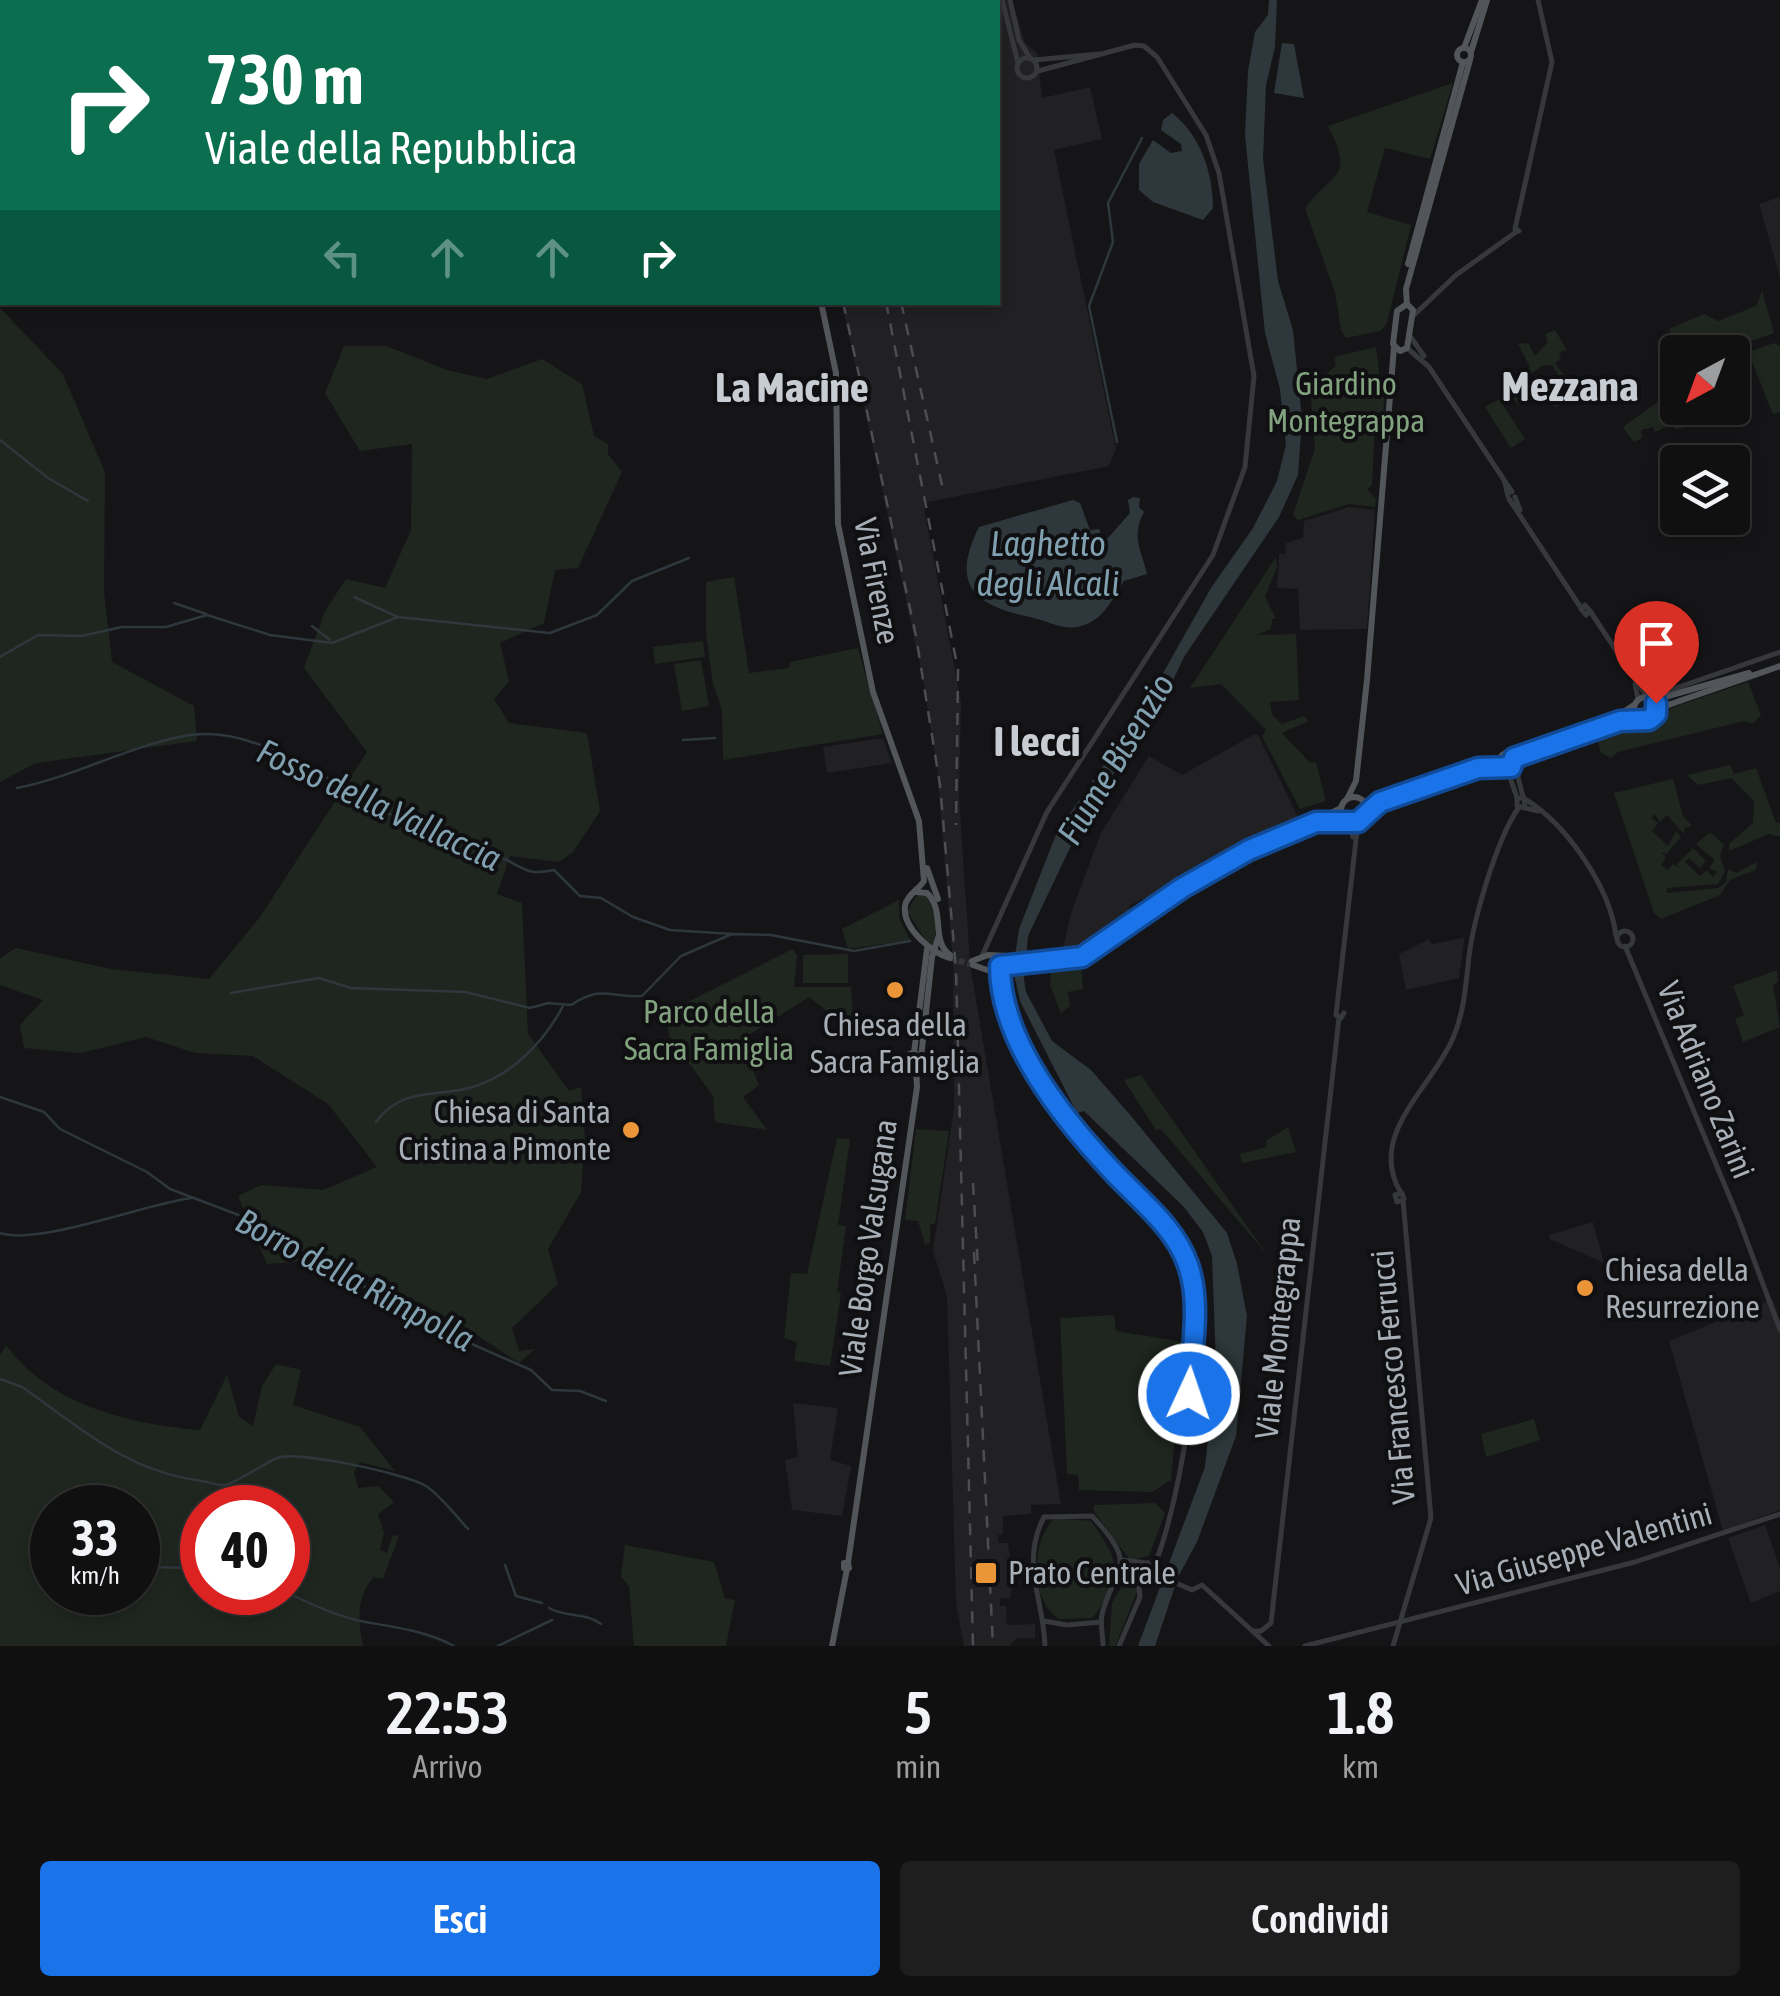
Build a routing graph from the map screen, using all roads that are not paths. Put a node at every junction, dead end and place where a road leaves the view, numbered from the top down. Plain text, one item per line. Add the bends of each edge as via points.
1 (1002, 0) edge
2 (1010, 0) edge
3 (1484, 0) edge
4 (1538, 0) edge
5 (1099, 54) junction
6 (1032, 59) junction
7 (1018, 63) junction
8 (1038, 71) junction
9 (1433, 297) junction
10 (822, 305) edge
11 (1406, 306) junction
12 (1411, 318) junction
13 (1408, 334) junction
14 (1400, 348) junction
15 (1429, 367) junction
16 (1780, 652) edge
17 (1780, 664) edge
18 (1645, 700) junction
19 (1656, 714) junction
20 (1640, 719) junction
21 (1535, 751) junction
22 (1513, 756) junction
23 (1503, 764) junction
24 (1356, 781) junction
25 (1348, 799) junction
26 (1362, 800) junction
27 (1522, 801) junction
28 (1380, 802) junction
29 (1342, 808) junction
30 (1367, 812) junction
31 (1351, 821) junction
32 (1316, 822) junction
33 (924, 862) junction
34 (915, 892) junction
35 (939, 910) junction
36 (1612, 918) junction
37 (1623, 932) junction
38 (939, 935) junction
39 (1616, 936) junction
40 (992, 938) junction
41 (1629, 944) junction
42 (930, 950) junction
43 (996, 956) junction
44 (950, 957) junction
45 (975, 962) junction
46 (1009, 962) junction
47 (1000, 966) junction
48 (986, 971) junction
49 (932, 980) junction
50 (1002, 990) junction
51 (917, 1056) junction
52 (912, 1067) junction
53 (1780, 1330) edge
54 (1780, 1514) edge
55 (1122, 1560) junction
56 (1137, 1565) junction
57 (1152, 1572) junction
58 (1121, 1575) junction
59 (1136, 1577) junction
60 (1174, 1583) junction
61 (1192, 1587) junction
62 (1405, 1604) junction
63 (1422, 1617) junction
64 (1044, 1621) junction
65 (1101, 1622) junction
66 (1399, 1624) junction
67 (1252, 1631) junction
68 (832, 1646) edge
69 (1045, 1646) edge
70 (1103, 1646) edge
71 (1119, 1646) edge
72 (1269, 1646) edge
73 (1306, 1646) edge
74 (1393, 1646) edge

1 - 7 street
2 - 6 street via 1019,40
3 - 11 main road
4 - 9 street via 1552,62 1516,228
5 - 6 street
5 - 8 street
5 - 40 street via 1144,46 1157,57 1194,114 1218,173 1254,376 1246,468 1213,556 1048,809
6 - 7 street
6 - 8 street
7 - 8 street via 1025,78
9 - 11 street
9 - 12 street
10 - 33 main road, Via Firenze via 836,373 842,543 874,692 919,821
11 - 12 main road
11 - 14 main road
12 - 13 main road
13 - 14 main road
13 - 15 street
14 - 15 street
14 - 24 main road via 1392,375
15 - 18 street
16 - 18 street
17 - 18 main road
17 - 19 main road
18 - 19 main road
18 - 20 main road
18 - 22 main road
19 - 20 main road
20 - 21 main road
21 - 22 main road
21 - 27 street via 1517,766
22 - 23 main road
22 - 23 main road via 1504,753
23 - 27 street
23 - 28 main road
24 - 25 main road
24 - 26 main road
25 - 26 main road
25 - 29 main road
26 - 28 main road
26 - 30 main road
27 - 36 street via 1543,813 1589,870
27 - 62 street, Via Francesco Ferrucci via 1500,844 1450,1044 1404,1110 1389,1161 1402,1197 1431,1518
28 - 30 main road
29 - 31 main road
29 - 32 main road
30 - 31 main road
31 - 32 main road
31 - 67 street, Viale Montegrappa via 1340,1014 1271,1623
32 - 46 main road via 1220,866 1075,960
33 - 34 main road via 924,881
33 - 35 main road, Via Firenze
34 - 35 main road via 931,896
34 - 42 main road via 905,912
35 - 38 main road
36 - 37 street
36 - 39 street
37 - 39 street
37 - 41 street via 1632,936
38 - 42 main road
38 - 44 main road
39 - 41 street
40 - 43 street
40 - 45 street
41 - 53 street, Via Adriano Zarini
42 - 44 main road
42 - 49 main road, Viale Borgo Valsugana
42 - 51 main road, Viale Borgo Valsugana
43 - 45 main road
43 - 46 main road
43 - 47 main road
44 - 49 main road
45 - 48 main road
46 - 47 main road
47 - 48 main road
47 - 50 street
48 - 50 street
49 - 51 main road, Viale Borgo Valsugana
50 - 57 street via 1047,1088 1098,1155 1166,1226 1189,1266 1194,1300 1184,1451
51 - 52 main road, Viale Borgo Valsugana
51 - 52 main road, Viale Borgo Valsugana via 906,1058
52 - 68 main road, Viale Borgo Valsugana via 917,1083
54 - 63 street, Via Giuseppe Valentini via 1635,1562
55 - 56 street
55 - 58 street
55 - 64 street via 1092,1516 1044,1517 1032,1566
56 - 57 street
56 - 59 street
57 - 59 street
57 - 60 street
58 - 59 street
58 - 65 street
59 - 71 street via 1140,1598
60 - 61 street
60 - 61 street
61 - 67 street
62 - 63 street
62 - 66 street, Via Francesco Ferrucci
63 - 66 street, Via Giuseppe Valentini
64 - 65 street
64 - 69 street
65 - 70 street
66 - 73 street, Via Giuseppe Valentini
66 - 74 street, Via Francesco Ferrucci
67 - 72 street

